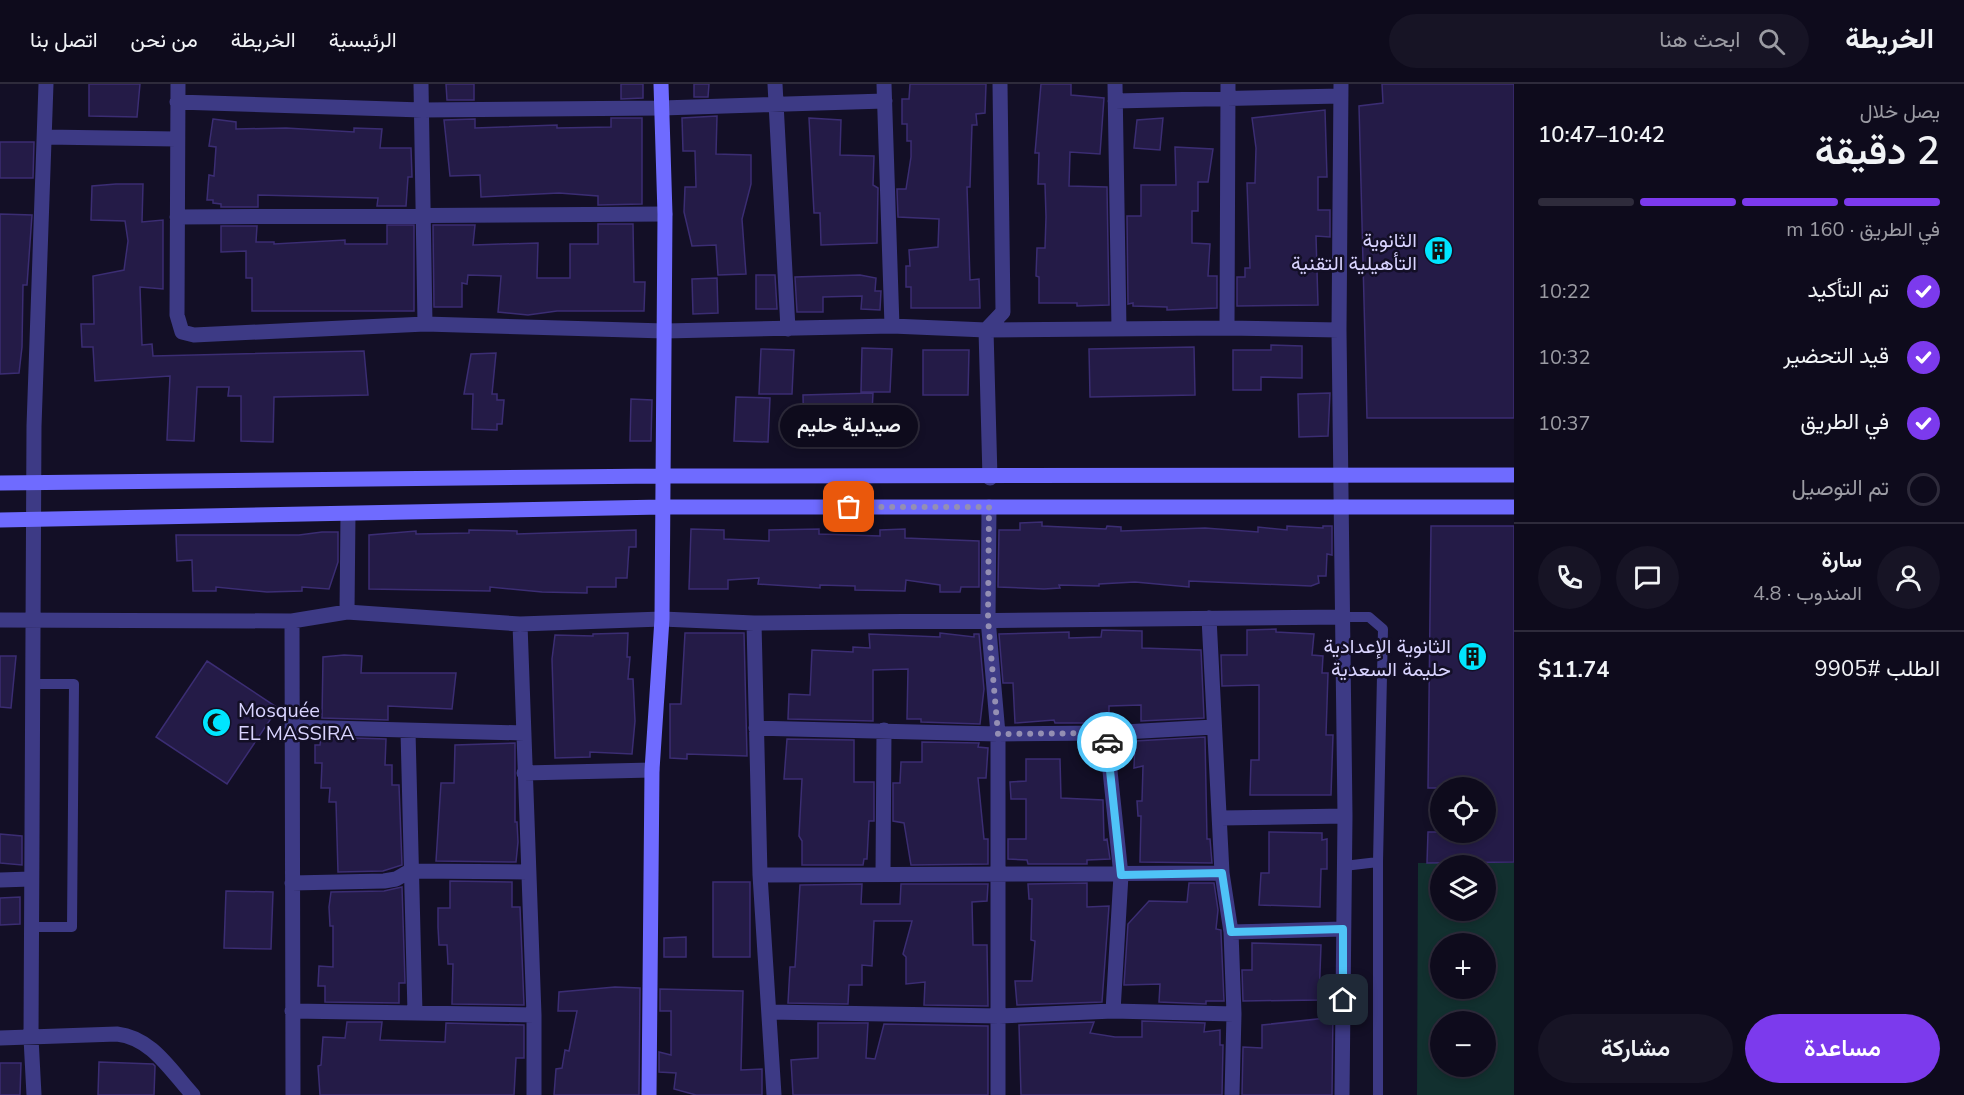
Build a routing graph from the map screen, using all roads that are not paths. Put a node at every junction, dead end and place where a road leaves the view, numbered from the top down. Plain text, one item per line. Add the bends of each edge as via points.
1 (46, 84) edge
2 (178, 84) edge
3 (421, 84) edge
4 (661, 84) edge
5 (775, 84) edge
6 (884, 84) edge
7 (1000, 84) edge
8 (1115, 84) edge
9 (1341, 90) edge
10 (1228, 91) edge
11 (885, 100) junction
12 (1115, 101) junction
13 (177, 102) junction
14 (776, 105) junction
15 (662, 108) junction
16 (422, 110) junction
17 (46, 137) junction
18 (176, 139) junction
19 (665, 214) junction
20 (423, 215) junction
21 (177, 217) junction
22 (425, 324) junction
23 (892, 326) junction
24 (1227, 328) junction
25 (788, 329) junction
26 (1119, 329) junction
27 (986, 330) junction
28 (1339, 330) junction
29 (665, 331) junction
30 (1342, 475) junction
31 (1514, 475) edge
32 (661, 476) junction
33 (990, 478) junction
34 (0, 483) edge
35 (35, 483) junction
36 (662, 507) junction
37 (989, 507) junction
38 (1343, 507) junction
39 (1514, 507) edge
40 (348, 514) junction
41 (0, 520) edge
42 (34, 520) junction
43 (347, 612) junction
44 (1342, 617) junction
45 (1209, 618) junction
46 (35, 619) junction
47 (663, 619) junction
48 (988, 619) junction
49 (0, 620) edge
50 (292, 621) junction
51 (754, 623) junction
52 (520, 624) junction
53 (34, 684) junction
54 (292, 727) junction
55 (1214, 727) junction
56 (756, 728) junction
57 (884, 730) junction
58 (408, 731) junction
59 (524, 733) junction
60 (1106, 733) junction
61 (998, 734) junction
62 (652, 771) junction
63 (524, 773) junction
64 (1345, 816) junction
65 (1220, 818) junction
66 (1378, 862) junction
67 (1344, 866) junction
68 (410, 872) junction
69 (528, 872) junction
70 (1222, 873) junction
71 (883, 874) junction
72 (999, 874) junction
73 (760, 875) junction
74 (1121, 875) junction
75 (32, 879) junction
76 (0, 880) edge
77 (292, 882) junction
78 (31, 927) junction
79 (1343, 929) junction
80 (1231, 932) junction
81 (292, 1011) junction
82 (1113, 1011) junction
83 (769, 1012) junction
84 (415, 1013) junction
85 (1234, 1014) junction
86 (534, 1015) junction
87 (999, 1016) junction
88 (0, 1038) edge
89 (31, 1038) junction
90 (34, 1095) edge
91 (193, 1095) edge
92 (293, 1095) edge
93 (534, 1095) edge
94 (650, 1095) edge
95 (774, 1095) edge
96 (998, 1095) edge
97 (1232, 1095) edge
98 (1342, 1095) edge
99 (1378, 1095) edge

1 - 17 street
2 - 13 street
3 - 16 street
4 - 15 street
5 - 14 street
6 - 11 street
7 - 27 street via 1003,312
8 - 12 street
9 - 10 street
9 - 28 street
10 - 12 street
10 - 24 street
11 - 14 street
11 - 23 street
12 - 26 street
13 - 16 street
13 - 18 street
14 - 15 street
14 - 25 street
15 - 16 street
15 - 19 street
16 - 20 street
17 - 18 street
17 - 35 street
18 - 21 street
19 - 20 street
19 - 29 street
20 - 21 street
20 - 22 street
21 - 22 street via 177,315 182,332 194,335
22 - 29 street
23 - 25 street
23 - 27 street
24 - 26 street
24 - 28 street
25 - 29 street
26 - 27 street
27 - 33 street
28 - 30 street
29 - 32 street
30 - 31 street
30 - 33 street
30 - 38 street
32 - 33 street
32 - 35 street
32 - 36 street
34 - 35 street
35 - 42 street
36 - 37 street
36 - 40 street
36 - 47 street
37 - 38 street
37 - 48 street
38 - 39 street
38 - 44 street
40 - 42 street
40 - 43 street
41 - 42 street
42 - 46 street
43 - 50 street
43 - 52 street
44 - 45 street
44 - 64 street
44 - 66 lane via 1369,617 1383,629
45 - 48 street
45 - 55 street
46 - 49 street
46 - 50 street
46 - 53 street
47 - 51 street
47 - 52 street
47 - 62 street
48 - 51 street
48 - 61 street
50 - 54 street
51 - 56 street
52 - 59 street
53 - 75 street
53 - 78 lane via 74,684 72,927
54 - 58 street
54 - 77 street
55 - 60 street
55 - 65 street
56 - 57 street
56 - 73 street
57 - 61 street
57 - 71 street
58 - 59 street
58 - 68 street
59 - 63 street
60 - 61 street
60 - 74 street
61 - 72 street
62 - 63 street
62 - 94 street
63 - 69 street
64 - 65 street
64 - 67 street
65 - 70 street
66 - 67 lane
66 - 99 lane
67 - 79 street
68 - 69 street
68 - 77 street via 384,881
68 - 84 street
69 - 86 street
70 - 74 street
70 - 80 street
71 - 72 street
71 - 73 street
72 - 74 street
72 - 87 street
73 - 83 street
74 - 82 street
75 - 76 street
75 - 78 street
77 - 81 street
78 - 89 street
79 - 80 street
79 - 98 street
80 - 85 street
81 - 84 street
81 - 92 street
82 - 85 street
82 - 87 street
83 - 87 street
83 - 95 street
84 - 86 street
85 - 97 street
86 - 93 street
87 - 96 street
88 - 89 street
89 - 90 street
89 - 91 street via 133,1036 145,1042

